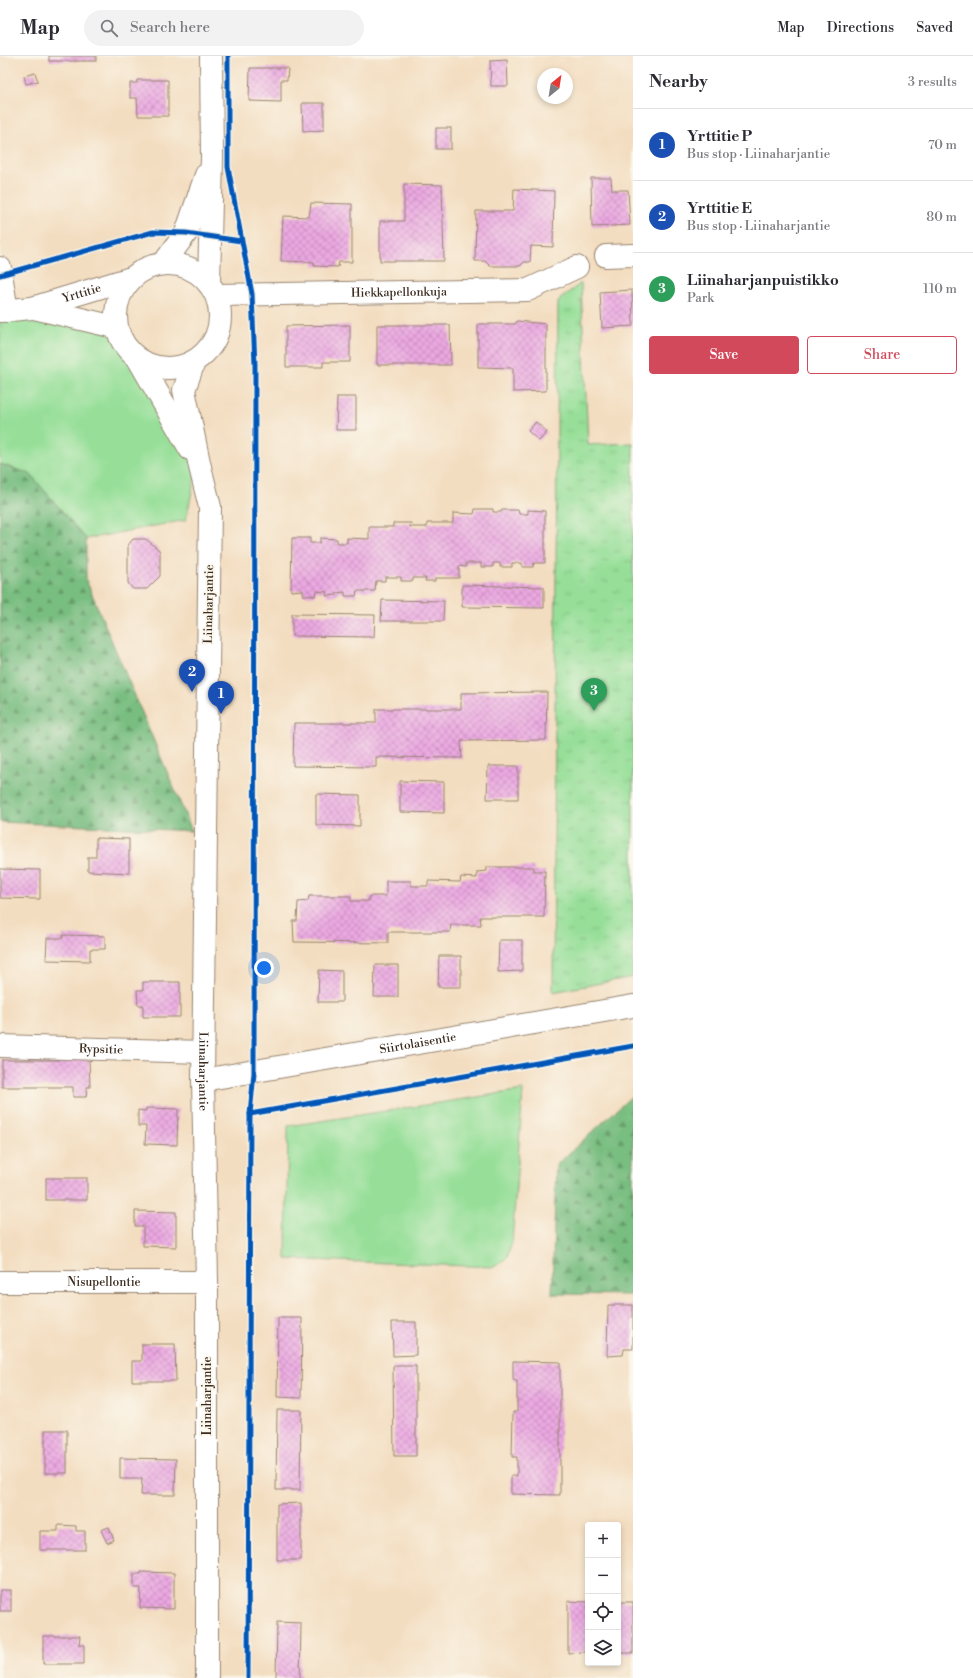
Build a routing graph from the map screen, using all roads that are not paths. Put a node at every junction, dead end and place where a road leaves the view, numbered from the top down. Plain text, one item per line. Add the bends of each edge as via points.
1 (211, 56) edge
2 (212, 157) junction
3 (633, 255) edge
4 (606, 256) dead end
5 (163, 264) junction
6 (577, 266) dead end
7 (0, 268) edge
8 (131, 278) junction
9 (213, 289) junction
10 (32, 308) junction
11 (3, 311) edge
12 (115, 327) junction
13 (140, 362) junction
14 (194, 362) junction
15 (200, 467) junction
16 (633, 1006) edge
17 (0, 1046) edge
18 (203, 1052) junction
19 (203, 1080) junction
20 (0, 1282) edge
21 (207, 1282) junction
22 (207, 1678) edge

1 - 2 main road
2 - 5 main road via 186,233
2 - 9 main road
3 - 4 main road
5 - 8 main road via 148,267
5 - 9 main road via 182,266 196,272
6 - 9 main road, Hiekkapellonkuja via 528,290
7 - 11 main road
8 - 10 main road, Yrttitie
8 - 12 main road via 118,299
9 - 14 main road via 220,308 220,325 211,346
10 - 11 main road, Yrttitie
10 - 12 main road, Yrttitie
12 - 13 main road via 119,338
13 - 14 main road via 168,369
13 - 15 main road, Liinaharjantie
14 - 15 main road, Liinaharjantie via 184,390
15 - 18 main road, Liinaharjantie via 210,507
16 - 19 main road, Siirtolaisentie
17 - 18 main road, Rypsitie
18 - 19 main road, Liinaharjantie
19 - 21 main road, Liinaharjantie
20 - 21 main road, Nisupellontie
21 - 22 main road, Liinaharjantie

